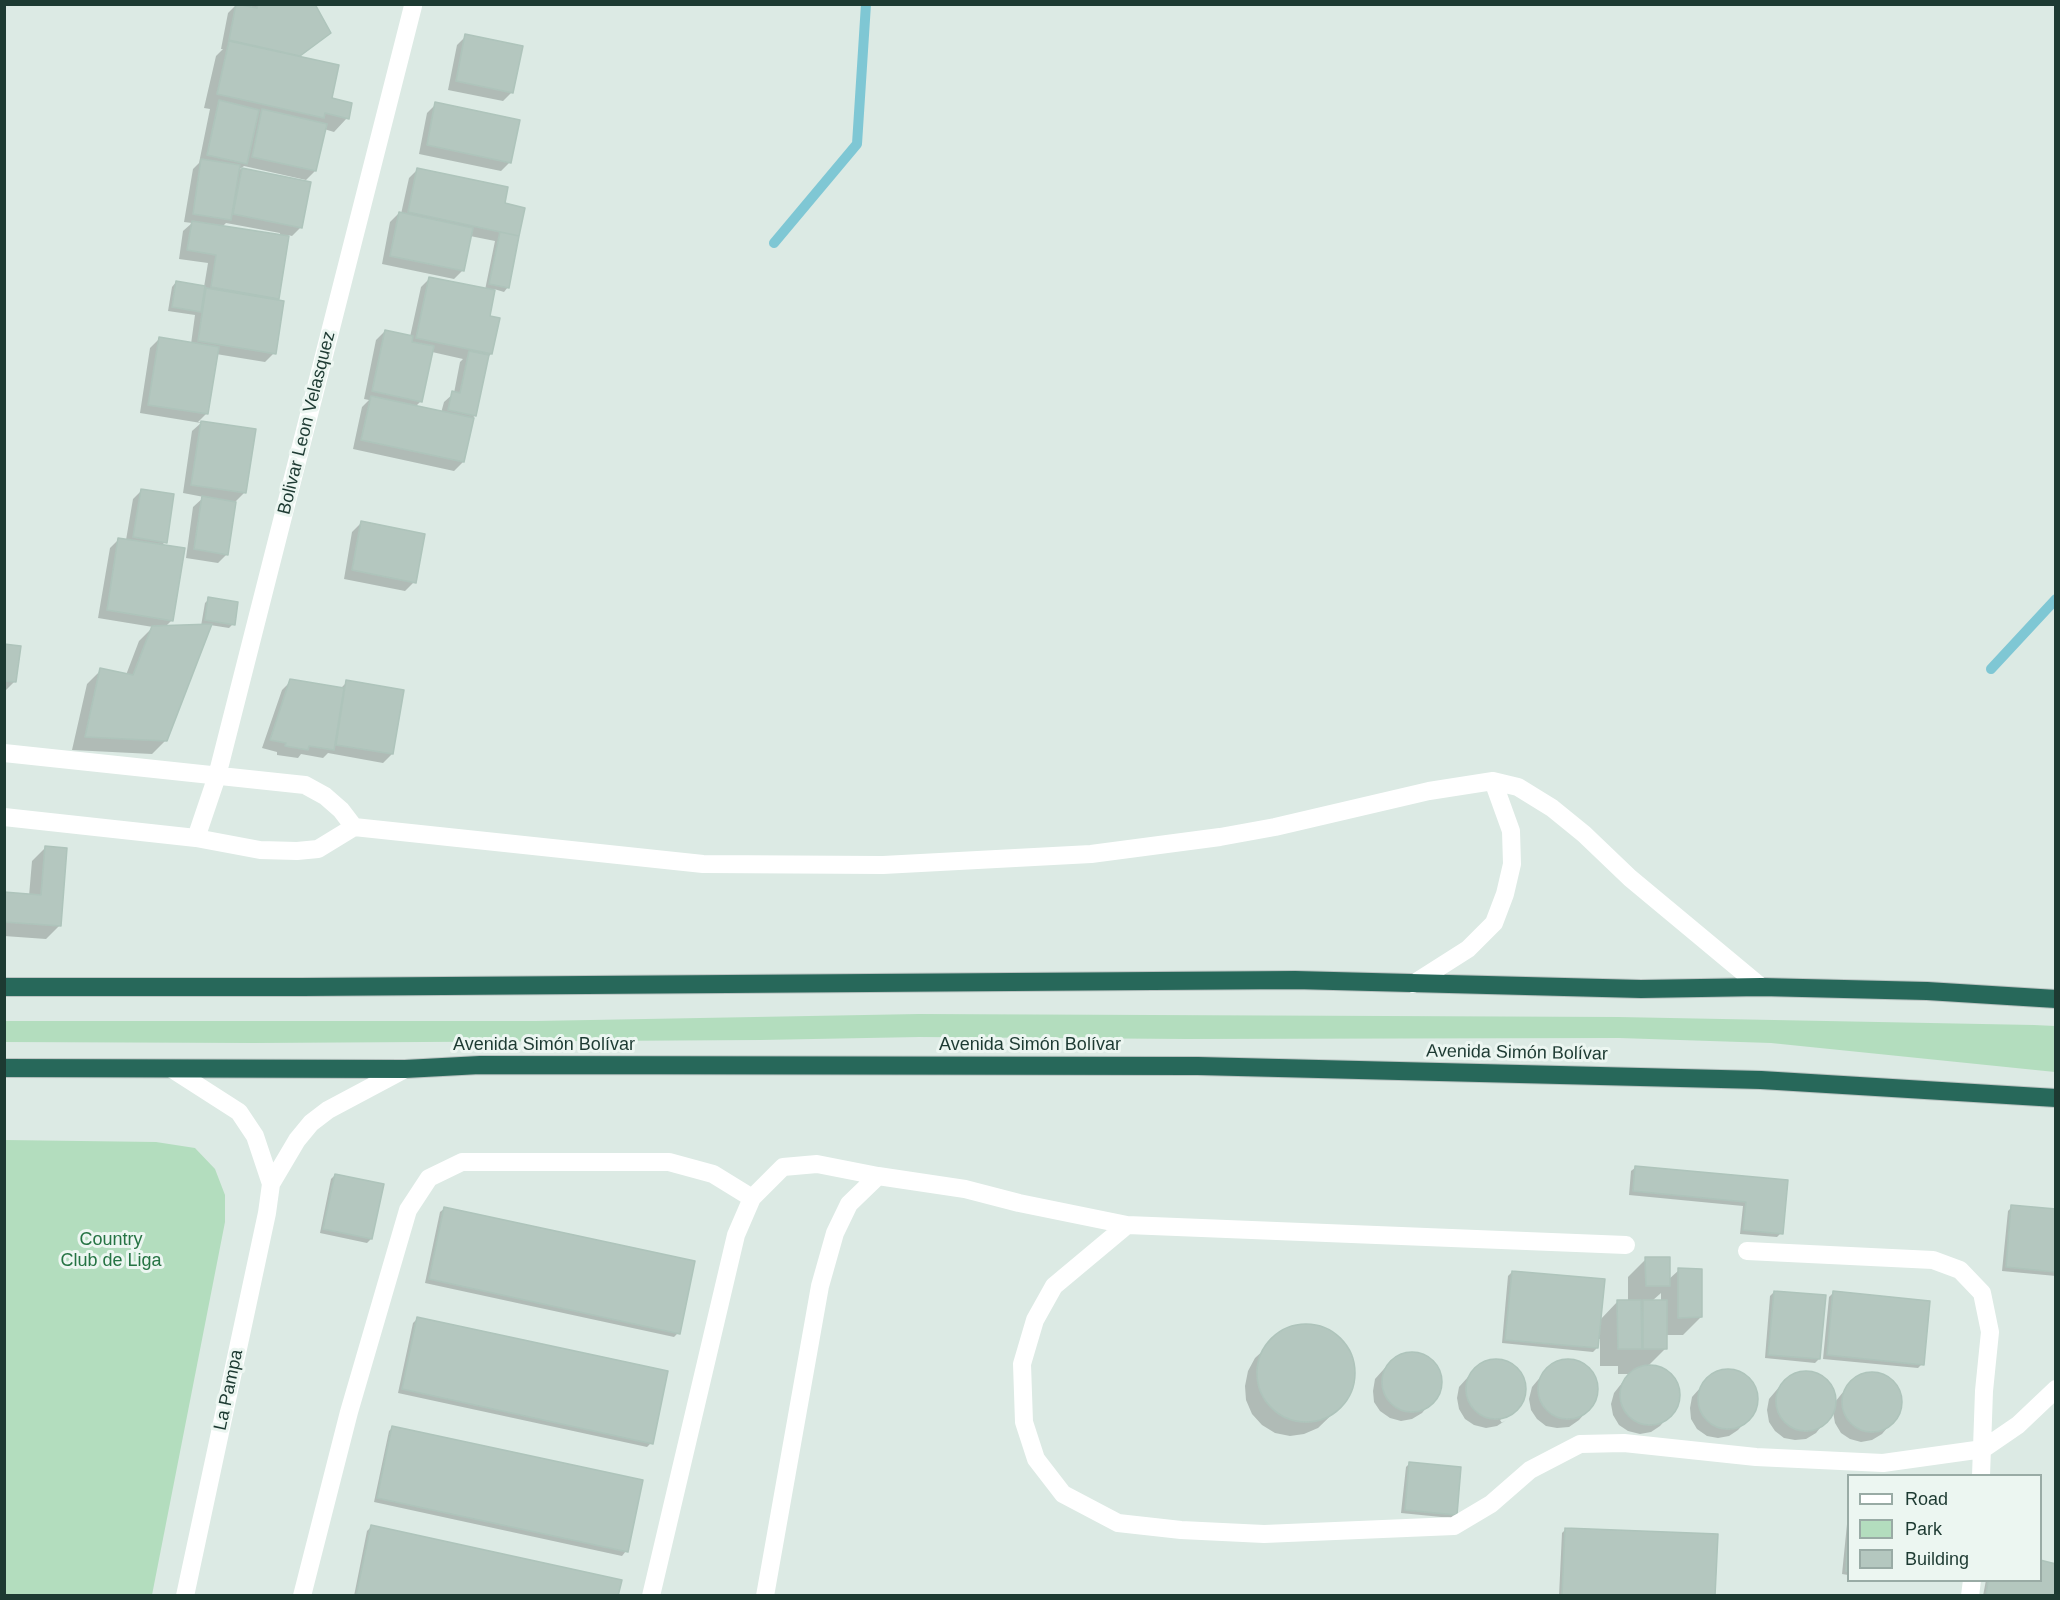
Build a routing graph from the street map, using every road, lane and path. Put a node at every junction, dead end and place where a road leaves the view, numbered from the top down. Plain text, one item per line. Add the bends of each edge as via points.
1 (413, 6) dead end
2 (4, 753) edge
3 (217, 776) junction
4 (1493, 781) junction
5 (4, 817) edge
6 (354, 827) junction
7 (196, 838) junction
8 (1413, 984) junction
9 (4, 987) edge
10 (1761, 987) junction
11 (2055, 999) edge
12 (4, 1068) edge
13 (405, 1069) junction
14 (172, 1070) junction
15 (2055, 1098) edge
16 (878, 1176) junction
17 (271, 1184) junction
18 (752, 1198) junction
19 (1127, 1225) junction
20 (1626, 1245) dead end
21 (1747, 1251) dead end
22 (2055, 1389) edge
23 (1983, 1449) junction
24 (1981, 1474) edge
25 (185, 1596) edge
26 (302, 1596) edge
27 (651, 1596) edge
28 (765, 1596) edge

1 - 3 street, Bolivar Leon Velasquez
2 - 3 street
3 - 6 street via 305,785 325,796
3 - 7 street, Bolivar Leon Velasquez
4 - 6 street via 1429,791 1220,837 1090,854 883,866 703,864
4 - 8 street via 1511,831 1512,864 1498,914 1494,924 1468,949
4 - 10 street via 1518,787 1552,808
5 - 7 street
6 - 7 street via 318,849 297,851 260,850
8 - 9 highway via 1283,980
8 - 10 highway via 1641,989
10 - 11 highway
12 - 14 highway, Avenida Simón Bolívar
13 - 14 highway, Avenida Simón Bolívar
13 - 15 highway, Avenida Simón Bolívar via 480,1065 1198,1066 1761,1080
13 - 17 street, La Pampa via 311,1123
14 - 17 street, La Pampa via 239,1112 255,1136
16 - 18 street via 817,1164 783,1167
16 - 19 street via 966,1189
16 - 28 street via 849,1204 835,1233 820,1286
17 - 25 street, La Pampa
18 - 26 street via 713,1174 669,1162 462,1162 429,1178 408,1210 348,1412
18 - 27 street via 736,1235
19 - 20 street
19 - 23 street via 1054,1286 1035,1320 1022,1364 1024,1422 1036,1459 1063,1494 1118,1523 1264,1534 1454,1526 1491,1504 1530,1470 1580,1444 1624,1443 1756,1457 1883,1463
21 - 23 street via 1933,1260 1960,1270 1982,1293 1990,1332
22 - 23 street via 2018,1425
23 - 24 street

